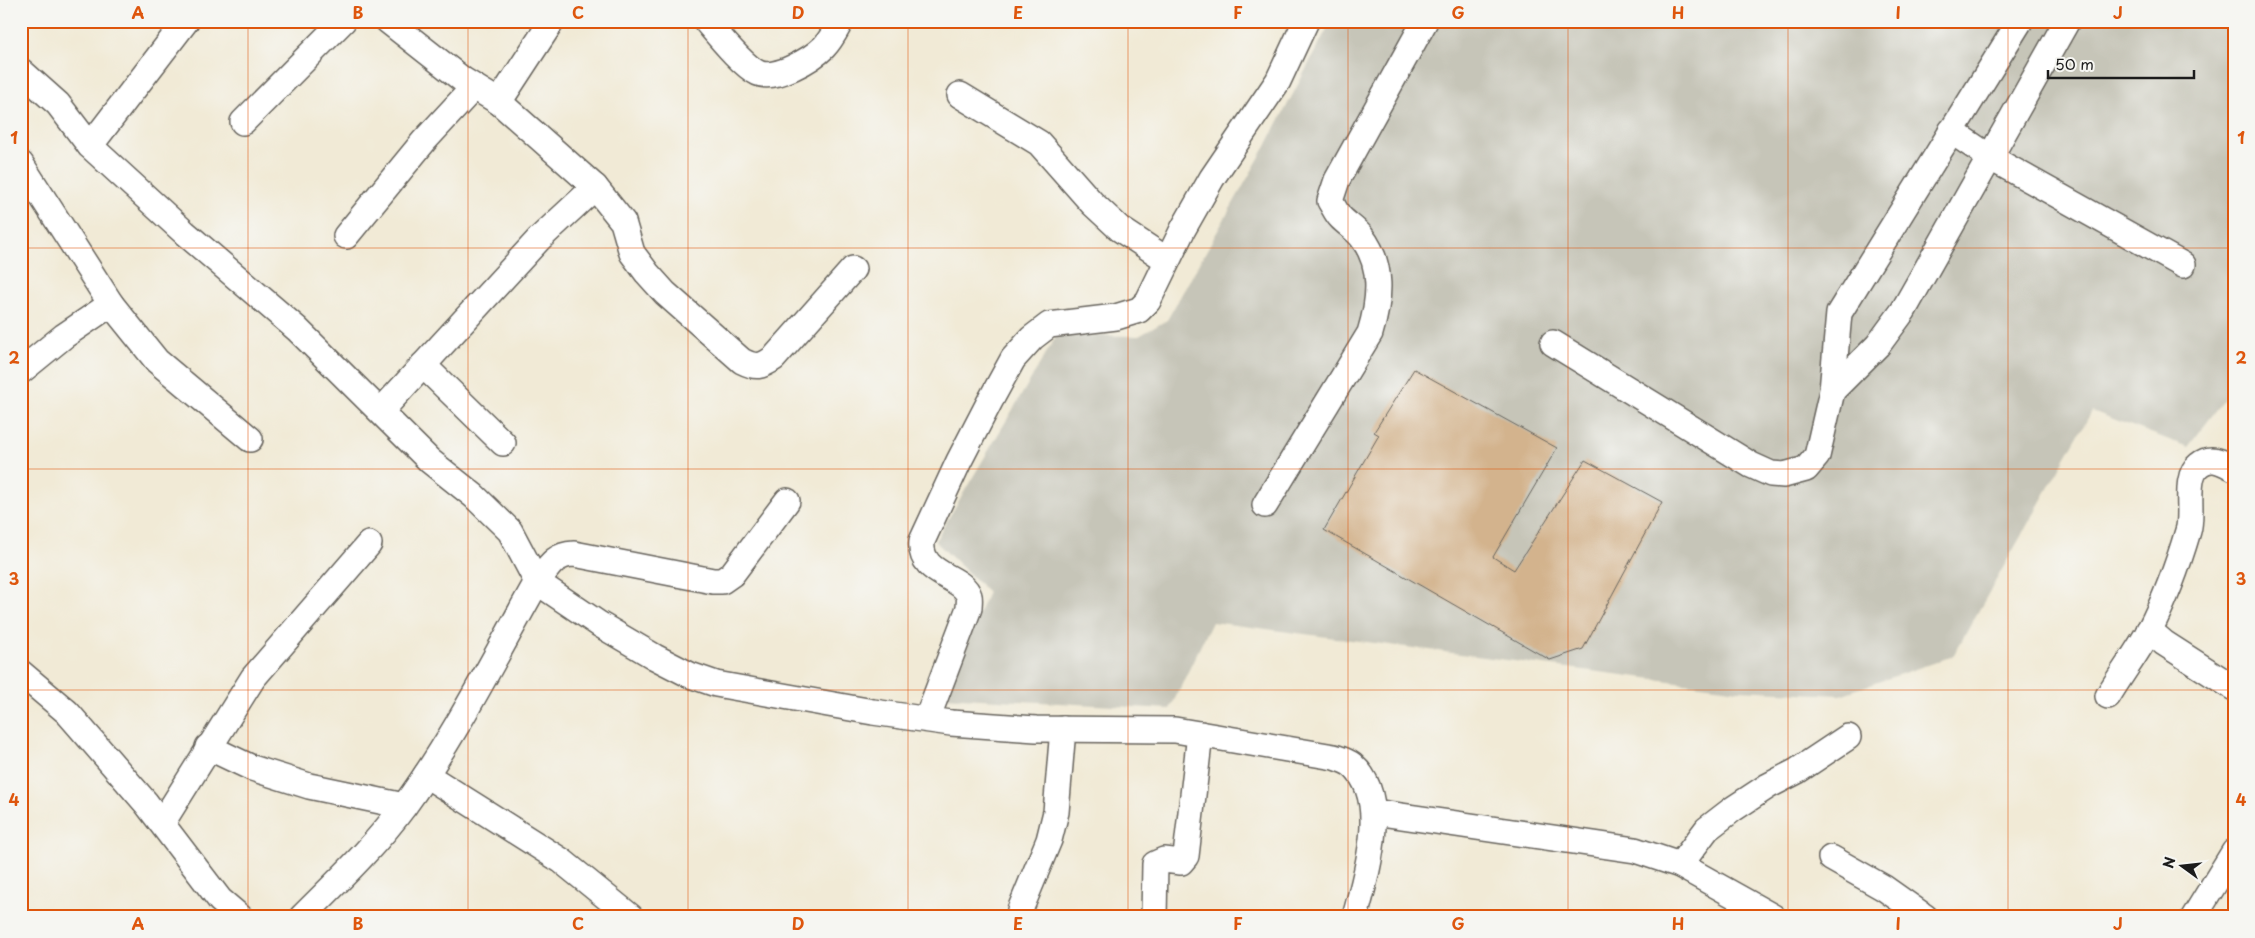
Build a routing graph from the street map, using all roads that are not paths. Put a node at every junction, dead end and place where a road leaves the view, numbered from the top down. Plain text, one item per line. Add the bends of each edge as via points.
1 (186, 21) edge
2 (343, 21) edge
3 (388, 21) edge
4 (552, 21) edge
5 (706, 21) edge
6 (842, 21) edge
7 (1306, 21) edge
8 (1425, 21) edge
9 (2020, 21) edge
10 (2067, 21) edge
11 (21, 71) edge
12 (474, 87) junction
13 (960, 95) dead end
14 (499, 102) junction
15 (243, 122) dead end
16 (1951, 132) junction
17 (90, 146) junction
18 (1991, 158) junction
19 (21, 164) edge
20 (595, 187) junction
21 (346, 236) dead end
22 (1167, 260) junction
23 (2183, 264) dead end
24 (853, 269) dead end
25 (111, 304) junction
26 (1553, 344) dead end
27 (423, 365) junction
28 (21, 371) edge
29 (1832, 392) junction
30 (381, 411) junction
31 (250, 439) dead end
32 (503, 443) dead end
33 (2234, 468) edge
34 (787, 501) dead end
35 (1265, 505) dead end
36 (369, 544) dead end
37 (537, 582) junction
38 (2149, 630) junction
39 (21, 673) edge
40 (2234, 688) edge
41 (2108, 696) dead end
42 (927, 719) junction
43 (1063, 729) junction
44 (1200, 734) junction
45 (1848, 737) dead end
46 (208, 747) junction
47 (426, 775) junction
48 (404, 806) junction
49 (1374, 812) junction
50 (162, 823) junction
51 (2234, 852) edge
52 (1831, 858) dead end
53 (1680, 865) junction
54 (1020, 910) dead end
55 (240, 917) edge
56 (302, 917) edge
57 (631, 917) edge
58 (1154, 917) edge
59 (1354, 917) edge
60 (1773, 917) edge
61 (1925, 917) edge
62 (2194, 917) edge

1 - 17 street
2 - 15 street
3 - 12 street
4 - 14 street
5 - 6 street via 747,66 758,74 769,76 802,62 824,47
7 - 22 street via 1278,82 1212,178
8 - 35 street via 1337,180 1330,201 1339,216 1361,236 1373,258 1379,282 1377,310 1370,333
9 - 16 street
10 - 18 street
11 - 17 street via 58,104
12 - 14 street
12 - 21 street via 424,141
13 - 22 street via 1039,143 1092,203 1120,229
14 - 20 street
16 - 18 street
16 - 29 street via 1839,314
17 - 30 street via 185,234 297,329
18 - 23 street
18 - 29 street via 1903,311 1878,346
19 - 25 street
20 - 24 street via 623,222 632,253 647,273 735,355 753,366 763,366 774,358
20 - 27 street via 539,239
22 - 42 street via 1148,301 1139,310 1116,317 1049,325 1032,338 1013,359 959,460 922,541 922,548 927,562 964,588 969,595 969,608
25 - 28 street
25 - 31 street via 157,361
26 - 29 street via 1751,465 1771,474 1806,469 1817,456
27 - 30 street
27 - 32 street
30 - 37 street via 430,462 474,496 510,531
33 - 38 street via 2217,460 2197,465 2191,477 2189,528 2171,581
34 - 37 street via 732,574 722,581 562,554
36 - 46 street via 253,678
37 - 42 street via 599,624 690,675 716,684
37 - 47 street
38 - 40 street
38 - 41 street
39 - 50 street via 67,712
42 - 43 street via 1027,729
43 - 44 street via 1175,730
43 - 54 street via 1056,812 1049,840
44 - 49 street via 1334,757 1350,763 1365,782
44 - 58 street via 1186,856 1181,862 1164,860 1155,864
45 - 53 street via 1733,809 1707,829
46 - 48 street via 252,768 300,783
46 - 50 street
47 - 48 street
47 - 57 street via 562,861
48 - 56 street
49 - 53 street via 1634,850
49 - 59 street via 1367,871
50 - 55 street via 220,900
51 - 62 street
52 - 61 street via 1884,888
53 - 60 street

